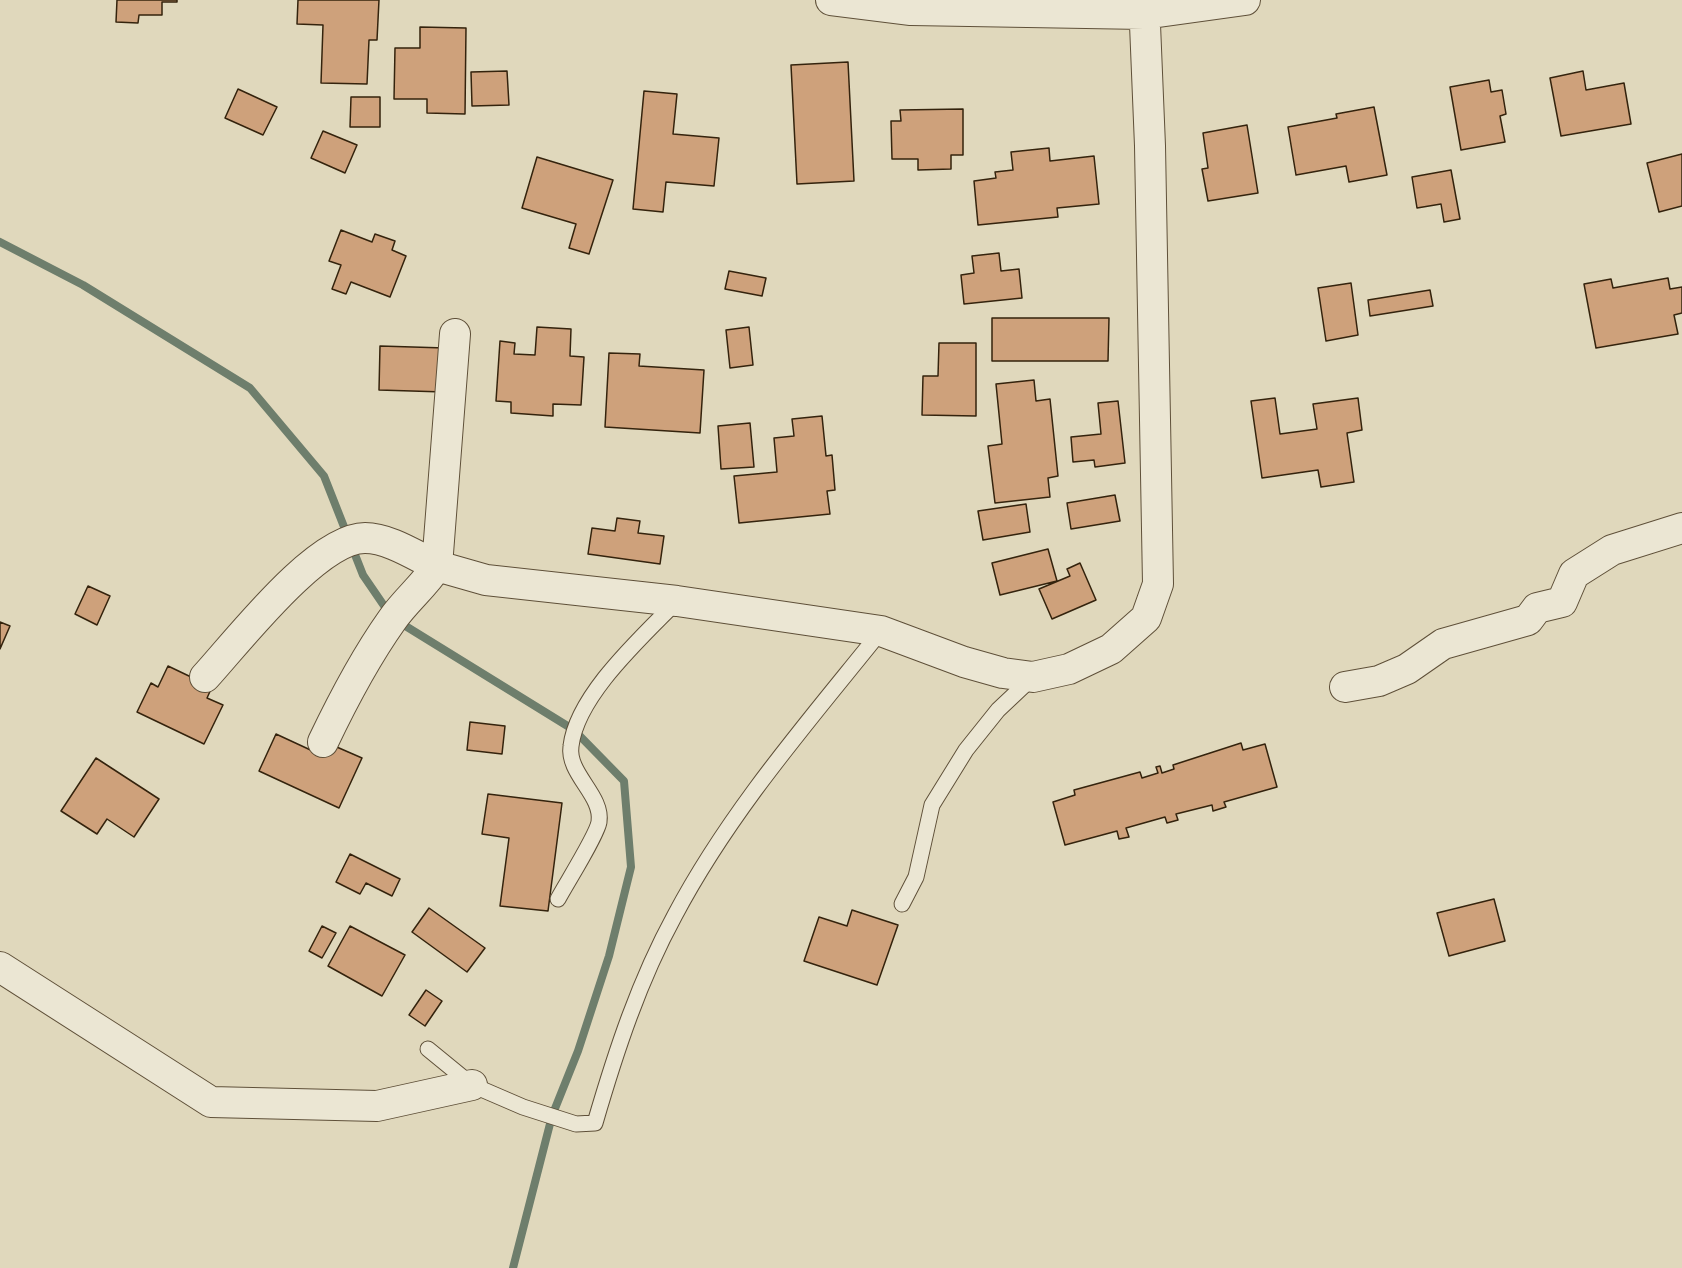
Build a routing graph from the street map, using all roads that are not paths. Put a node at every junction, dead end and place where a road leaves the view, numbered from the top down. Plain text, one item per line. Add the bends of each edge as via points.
1 (831, 0) edge
2 (1245, 0) edge
3 (1144, 7) edge
4 (455, 334) dead end
5 (1682, 528) edge
6 (437, 566) junction
7 (677, 601) junction
8 (881, 631) junction
9 (1033, 676) junction
10 (206, 677) dead end
11 (1345, 687) dead end
12 (323, 742) dead end
13 (558, 899) dead end
14 (902, 904) dead end
15 (0, 967) edge
16 (428, 1049) dead end
17 (472, 1085) junction

1 - 3 street via 911,10
2 - 3 street
3 - 9 street via 1151,158 1158,584 1146,618 1111,649 1069,669
4 - 6 street
5 - 11 street via 1612,550 1574,574 1562,602 1537,608 1528,620 1443,644 1407,669 1379,681
6 - 7 street via 486,580
6 - 10 street via 390,544 367,538 349,540 308,566
6 - 12 street via 422,589 393,618 348,691
7 - 8 street
7 - 13 lane via 624,655 577,717 570,749 578,775 597,807 599,823
8 - 9 street via 964,662 1003,673
8 - 17 lane via 747,798 675,914 619,1042 595,1123 576,1124
9 - 14 lane via 998,710 966,750 932,805 916,878
15 - 17 street via 211,1102 377,1106
16 - 17 lane

